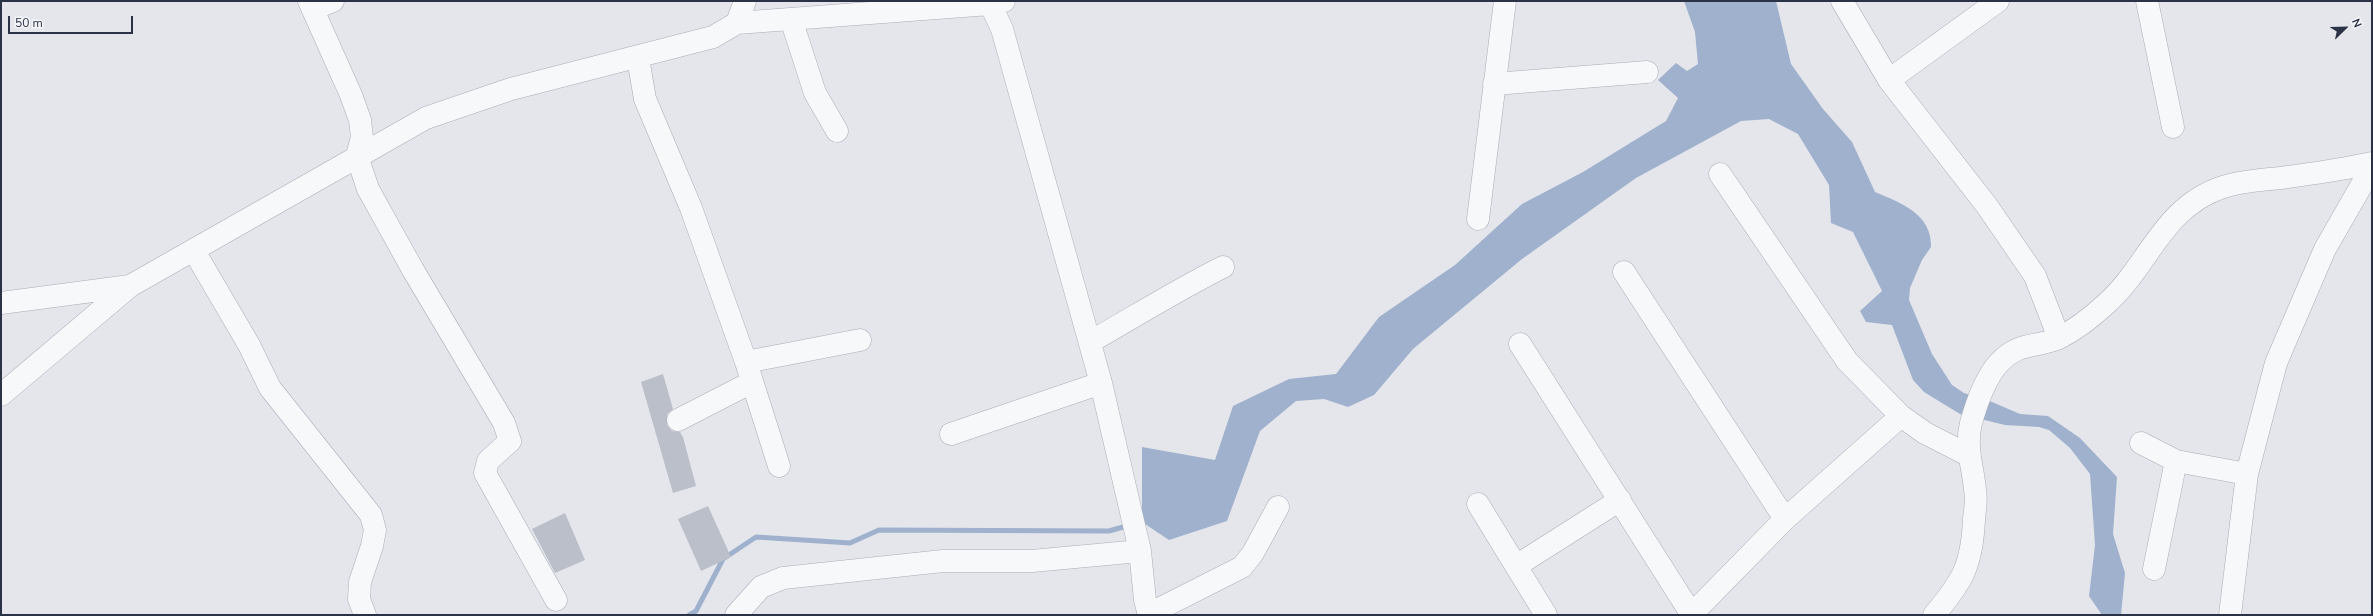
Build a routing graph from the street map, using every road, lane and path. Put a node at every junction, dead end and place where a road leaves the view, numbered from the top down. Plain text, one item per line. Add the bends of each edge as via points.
1 (333, 1) edge
2 (744, 1) edge
3 (1505, 1) edge
4 (1842, 1) edge
5 (1998, 1) edge
6 (2147, 1) edge
7 (994, 2) edge
8 (311, 5) edge
9 (791, 19) junction
10 (737, 23) junction
11 (638, 58) junction
12 (1648, 72) dead end
13 (1888, 80) junction
14 (1494, 84) junction
15 (2173, 127) dead end
16 (837, 131) dead end
17 (357, 156) junction
18 (2372, 164) edge
19 (2372, 167) edge
20 (1720, 174) dead end
21 (1478, 219) dead end
22 (194, 251) junction
23 (1223, 268) dead end
24 (1624, 272) dead end
25 (130, 286) junction
26 (1, 303) edge
27 (2059, 338) junction
28 (860, 340) dead end
29 (1090, 342) junction
30 (1520, 344) dead end
31 (749, 372) junction
32 (1101, 383) junction
33 (1, 395) edge
34 (1901, 416) junction
35 (678, 420) dead end
36 (952, 434) dead end
37 (2141, 443) dead end
38 (1968, 455) junction
39 (2176, 461) junction
40 (779, 466) dead end
41 (2247, 474) junction
42 (1620, 500) junction
43 (1478, 504) dead end
44 (1278, 507) dead end
45 (1785, 519) junction
46 (1140, 551) junction
47 (1516, 566) junction
48 (2154, 569) dead end
49 (556, 600) dead end
50 (365, 615) edge
51 (736, 615) edge
52 (1149, 615) edge
53 (1546, 615) edge
54 (1691, 615) edge
55 (1934, 615) edge
56 (2230, 615) edge

1 - 8 street
2 - 10 street
3 - 14 street
4 - 13 street
5 - 13 street
6 - 15 street
7 - 9 street
7 - 29 street
8 - 17 street via 360,120 362,137
9 - 10 street
9 - 16 street via 815,93
10 - 11 street via 713,37
11 - 17 street via 511,89 426,118
11 - 31 street via 645,99 691,208
12 - 14 street
13 - 27 street via 1987,206 2035,276
14 - 21 street
17 - 22 street
17 - 49 street via 372,196 504,423 510,441 488,461 485,473
18 - 27 street via 2344,170 2255,180 2223,187 2202,197 2164,228 2118,294 2098,312
19 - 41 street via 2325,249 2276,362
20 - 34 street via 1847,360
22 - 25 street
22 - 50 street via 249,345 270,388 371,515 375,530 360,582 359,599
23 - 29 street via 1186,286
24 - 45 street
25 - 26 street
25 - 33 street
27 - 38 street via 2024,345 1998,364 1984,389 1971,424
28 - 31 street
29 - 32 street
30 - 42 street
31 - 35 street
31 - 40 street
32 - 36 street
32 - 46 street
34 - 38 street via 1925,433
34 - 45 street
37 - 39 street
38 - 55 street via 1976,492 1973,550 1959,583
39 - 41 street
39 - 48 street
41 - 56 street
42 - 47 street
42 - 54 street
43 - 47 street
44 - 52 street via 1253,553 1242,567
45 - 54 street
46 - 51 street via 1032,561 943,561 783,578 761,587
46 - 52 street
47 - 53 street

